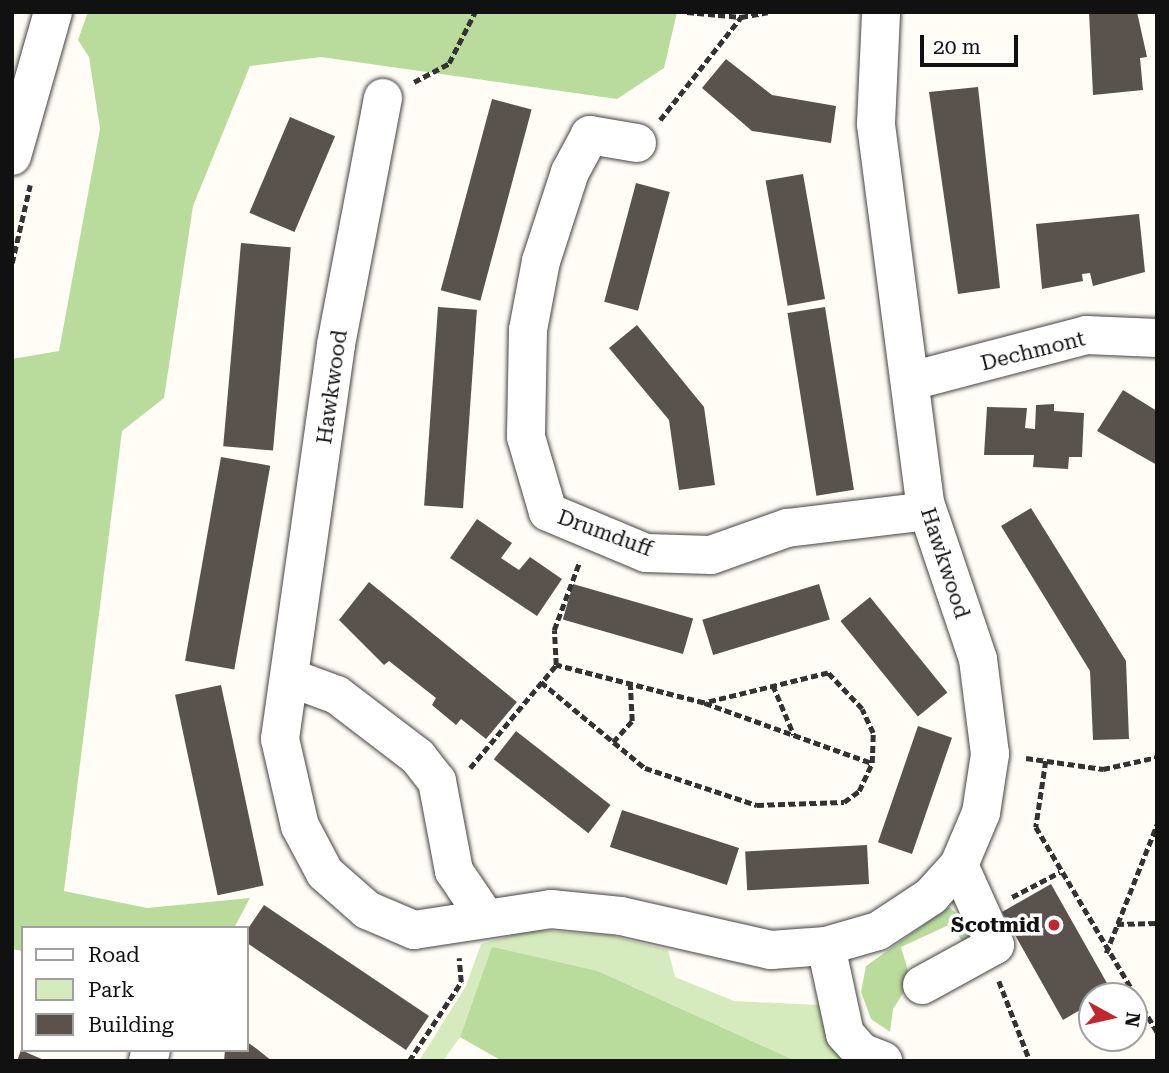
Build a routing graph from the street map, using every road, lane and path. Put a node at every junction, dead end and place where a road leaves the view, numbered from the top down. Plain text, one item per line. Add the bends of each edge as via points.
1 (53, 12) edge
2 (475, 12) edge
3 (687, 12) edge
4 (768, 12) edge
5 (881, 12) edge
6 (741, 17) junction
7 (383, 98) joint
8 (637, 143) joint
9 (12, 156) edge
10 (1157, 338) edge
11 (911, 381) junction
12 (927, 511) junction
13 (591, 530) junction
14 (556, 665) junction
15 (291, 678) junction
16 (541, 682) junction
17 (630, 685) junction
18 (773, 685) junction
19 (704, 702) junction
20 (794, 735) junction
21 (613, 742) junction
22 (990, 754) junction
23 (1157, 757) edge
24 (1046, 761) junction
25 (872, 763) junction
26 (444, 812) junction
27 (1157, 824) edge
28 (958, 865) junction
29 (1060, 872) junction
30 (470, 920) junction
31 (1157, 923) edge
32 (1118, 924) junction
33 (988, 929) junction
34 (826, 946) junction
35 (1105, 954) junction
36 (922, 985) dead end
37 (1157, 1032) edge
38 (410, 1061) edge
39 (883, 1061) edge
40 (1030, 1061) edge

1 - 9 street
2 - 7 path via 449,63
3 - 6 path
4 - 6 path
5 - 11 street, Hawkwood via 876,124
6 - 8 path
7 - 15 street, Hawkwood via 336,345
8 - 13 street, Drumduff via 590,135 570,172 541,261 528,330 526,437 548,512
10 - 11 street, Dechmont via 1086,335
11 - 12 street, Hawkwood
12 - 13 street, Drumduff via 787,528 711,555 646,553
12 - 22 street, Hawkwood via 978,659
13 - 14 path via 554,630
14 - 16 path
14 - 17 path
15 - 26 street via 337,695 418,757 437,781
15 - 30 street, Hawkwood via 280,739 300,826 325,873 367,910 414,930
16 - 21 path
16 - 26 path via 454,787
17 - 19 path
17 - 21 path via 632,721
18 - 19 path
18 - 20 path
18 - 25 path via 828,673 873,733
19 - 20 path
20 - 25 path
21 - 25 path via 645,768 776,809 844,802 859,791
22 - 24 path
22 - 28 street, Hawkwood via 981,813
23 - 24 path via 1103,769
24 - 29 path via 1036,827
26 - 30 street via 454,871
27 - 32 path
28 - 33 street
28 - 34 street, Hawkwood via 931,896 878,932
29 - 33 path
29 - 35 path
30 - 34 street, Hawkwood via 551,909 621,916 771,950
30 - 38 path via 461,982
31 - 32 path
32 - 35 path
33 - 36 street
33 - 40 path via 1001,994
34 - 39 street via 845,1034 861,1052
35 - 37 path

